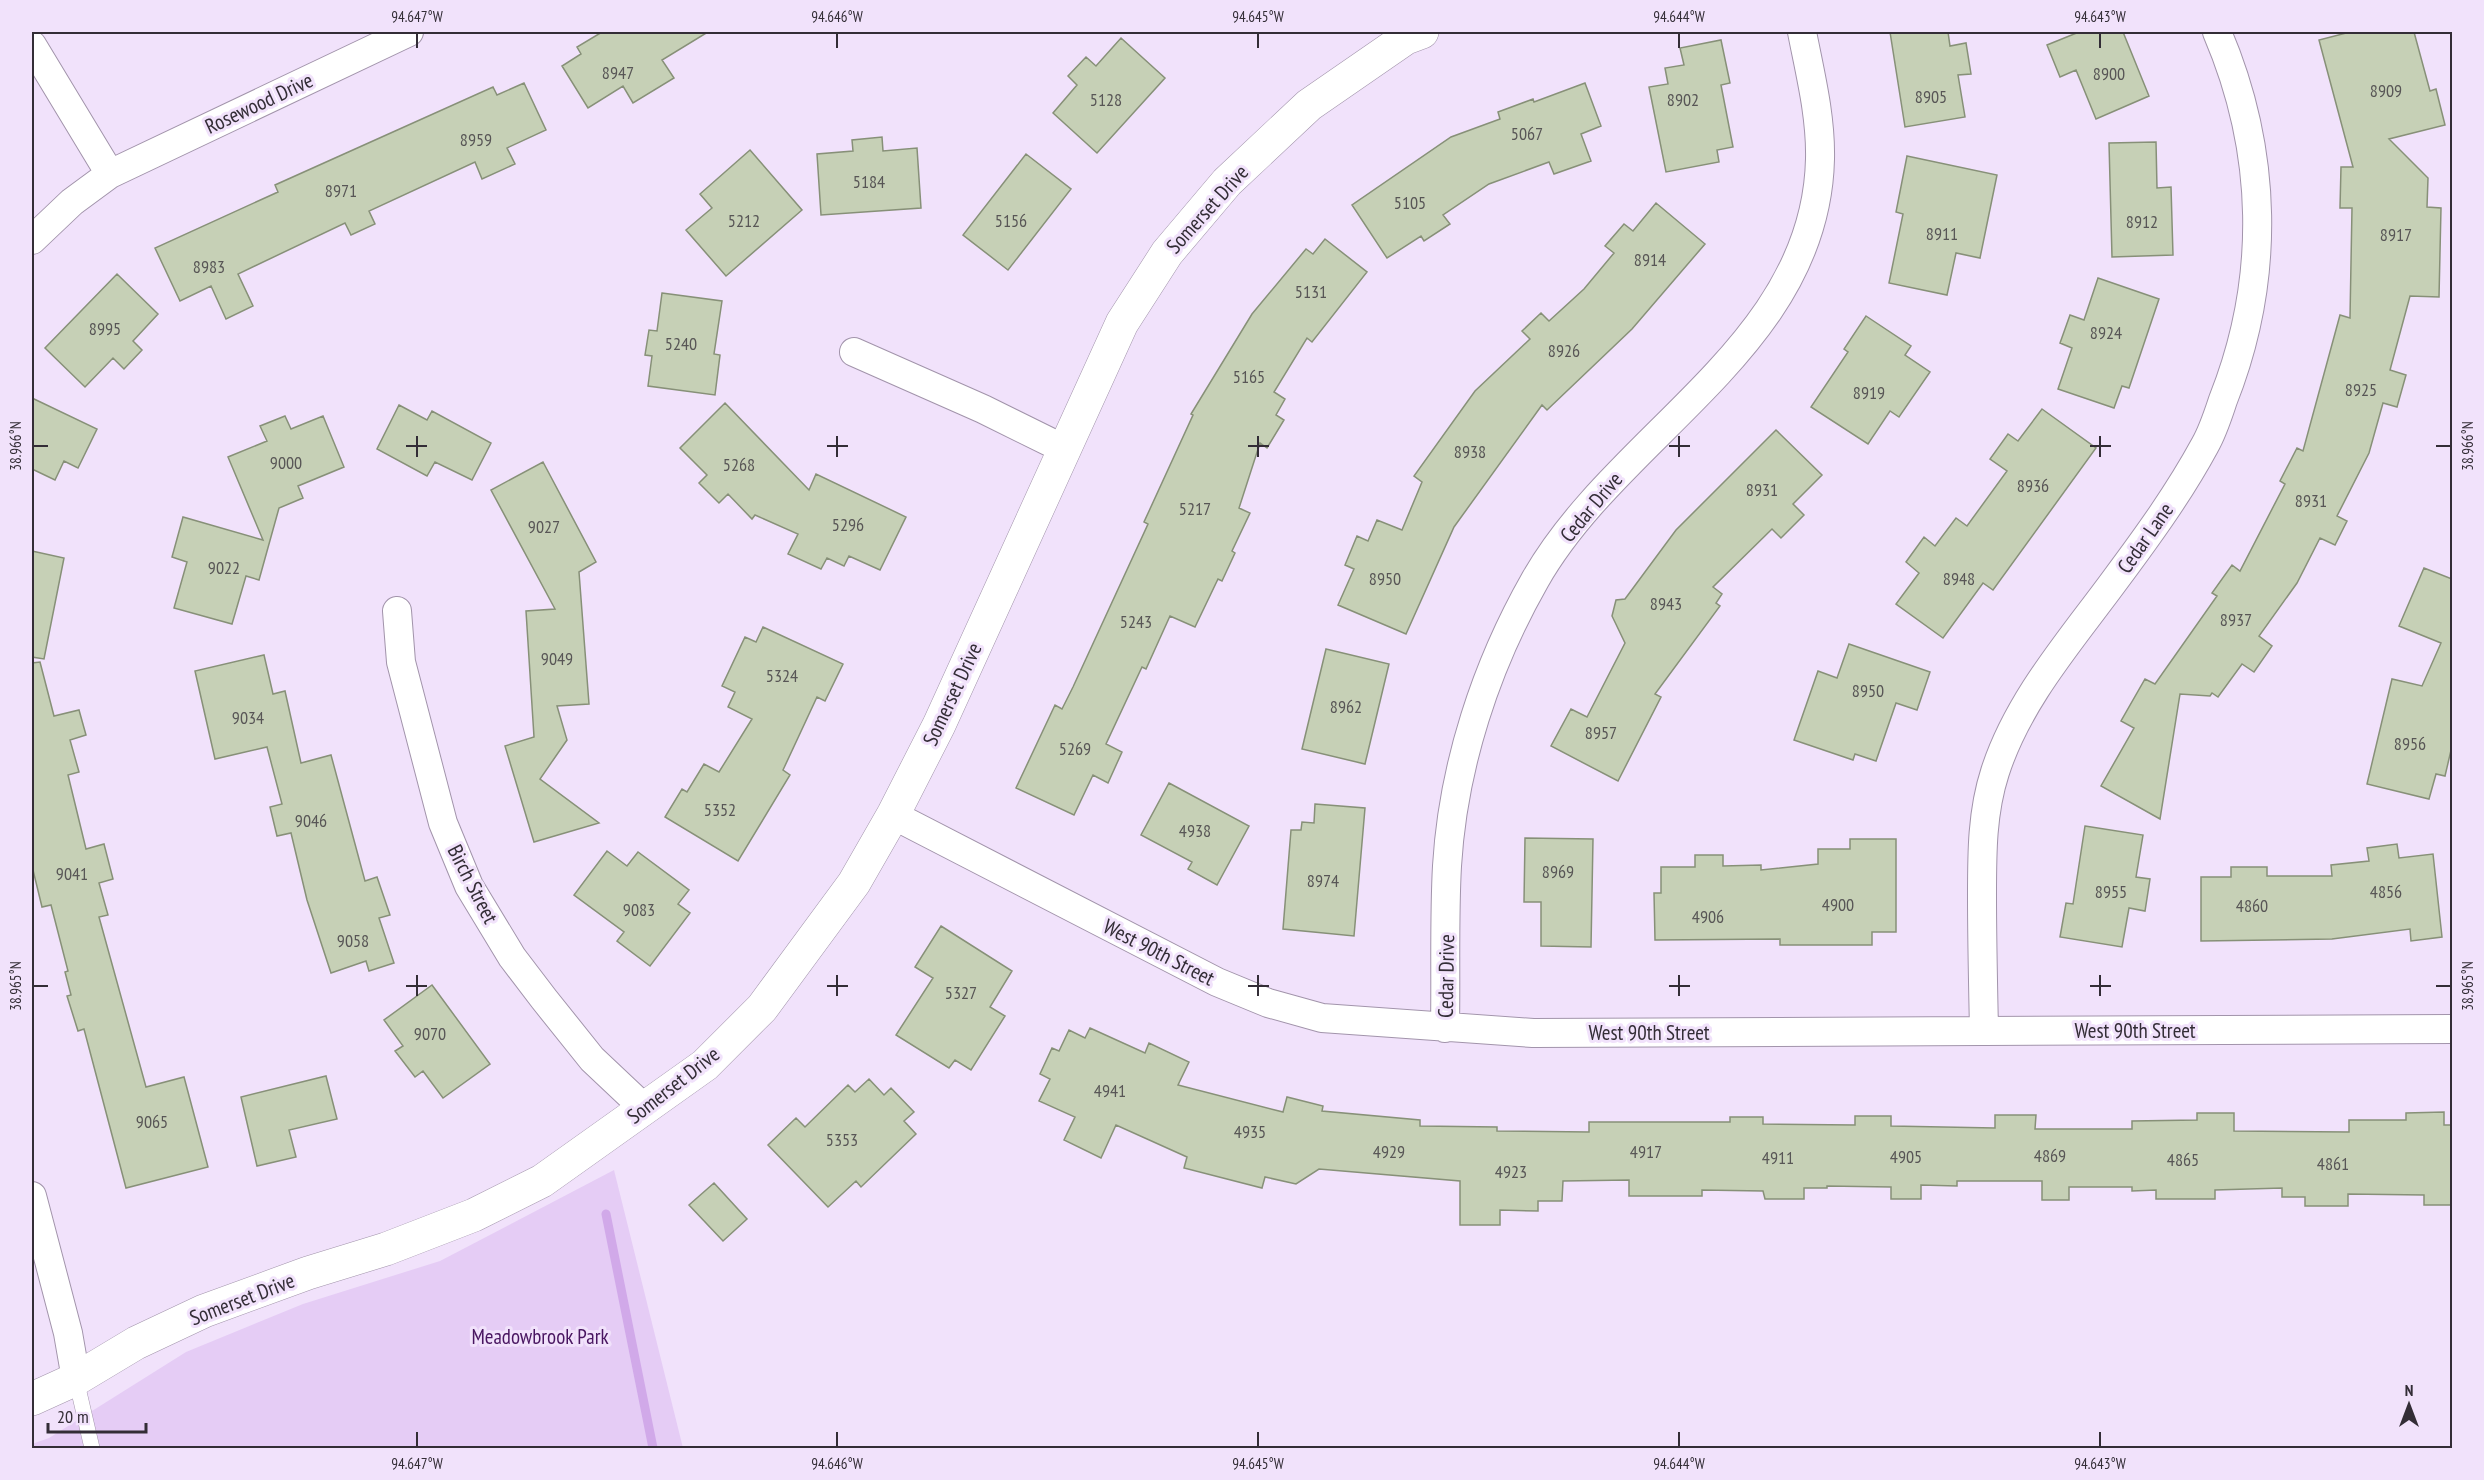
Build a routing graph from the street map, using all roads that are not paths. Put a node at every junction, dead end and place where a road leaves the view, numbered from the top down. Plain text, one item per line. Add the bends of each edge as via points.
1 (409, 32) edge
2 (1802, 32) edge
3 (2217, 32) edge
4 (1410, 34) edge
5 (32, 45) edge
6 (110, 174) junction
7 (32, 240) edge
8 (854, 352) dead end
9 (1064, 449) junction
10 (397, 611) dead end
11 (893, 815) junction
12 (1445, 1028) junction
13 (2452, 1029) edge
14 (1984, 1030) junction
15 (645, 1109) junction
16 (32, 1196) edge
17 (76, 1379) junction
18 (32, 1399) edge
19 (92, 1449) edge

1 - 6 street, Rosewood Drive
2 - 12 street, Cedar Drive via 1818,121 1820,160 1807,236 1782,293 1733,357 1604,487 1573,524 1536,579 1496,658 1469,735 1454,809 1447,865
3 - 14 street, Cedar Lane via 2234,71 2252,148 2258,254 2246,332 2206,443 2164,514 2039,685 2019,717 1994,773 1983,832
4 - 9 street, Somerset Drive via 1309,105 1227,182 1167,253 1122,324
5 - 6 street
6 - 7 street, Rosewood Drive via 72,202
8 - 9 street
9 - 11 street, Somerset Drive via 939,725
10 - 15 street, Birch Street via 404,674 443,823 469,886 544,999 592,1059
11 - 12 street, West 90th Street via 1217,982 1268,1003 1322,1018
11 - 15 street, Somerset Drive via 854,883 762,1008 705,1065
12 - 14 street, West 90th Street via 1533,1033
13 - 14 street, West 90th Street
15 - 17 street, Somerset Drive via 542,1181 474,1215 204,1311 136,1343
16 - 17 street
17 - 18 street, Somerset Drive
17 - 19 lane

